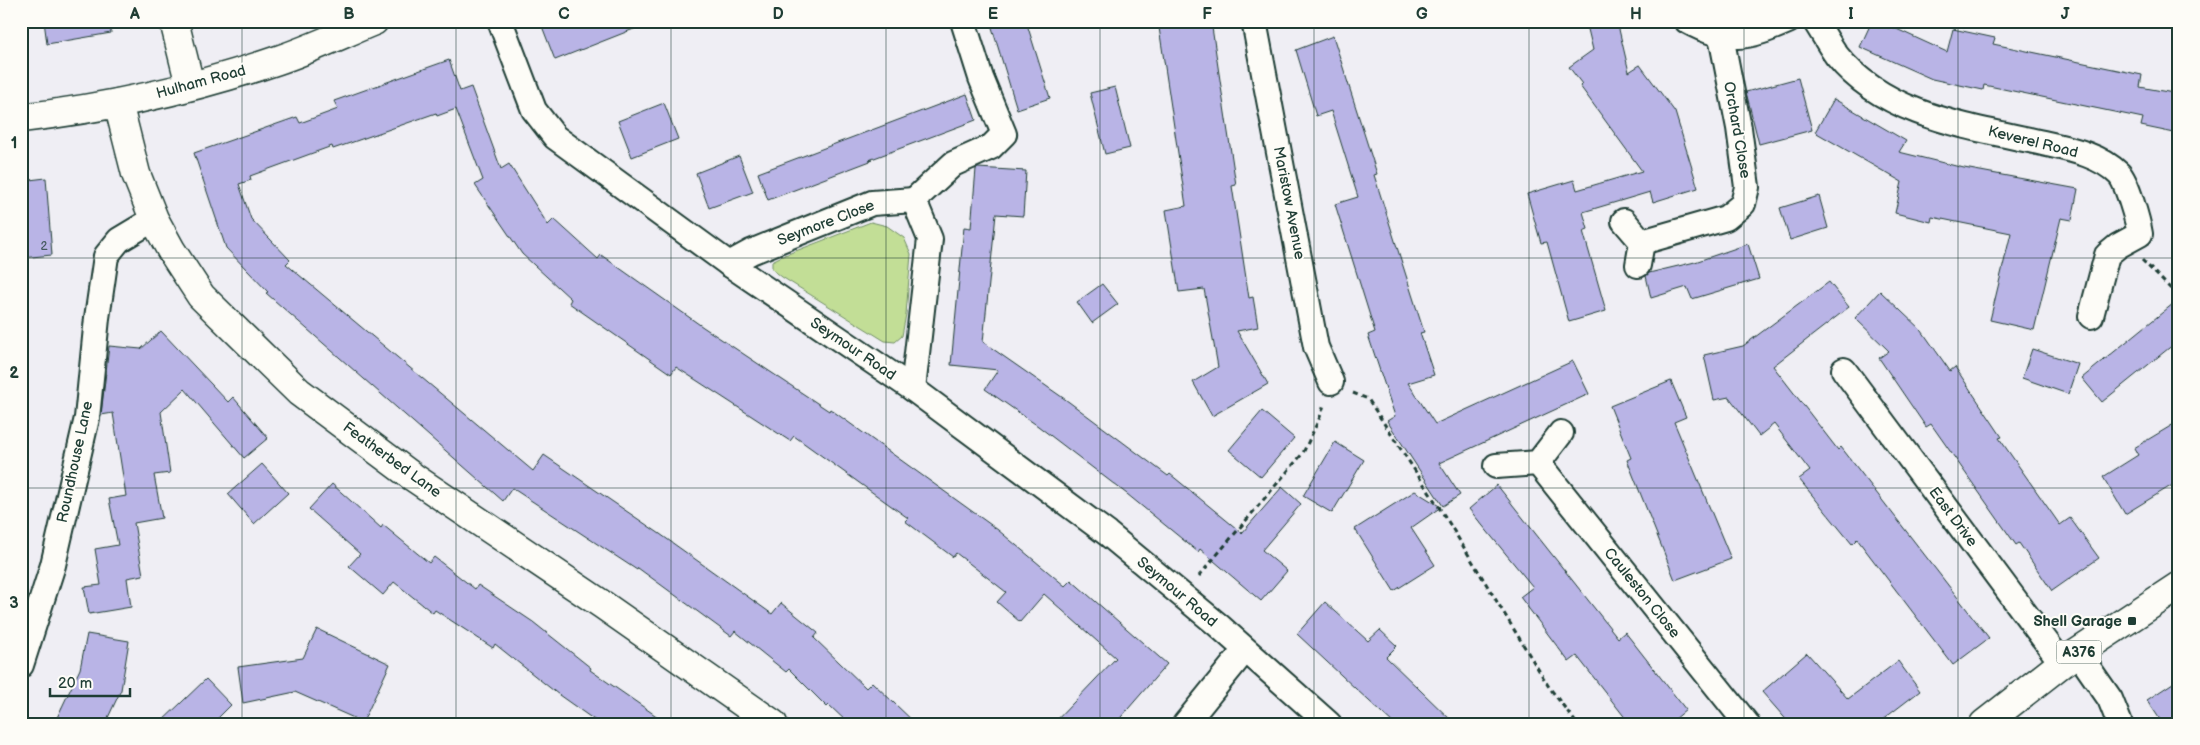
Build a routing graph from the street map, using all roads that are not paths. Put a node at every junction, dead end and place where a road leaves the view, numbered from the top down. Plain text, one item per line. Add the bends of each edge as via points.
1 (174, 21) edge
2 (374, 21) edge
3 (500, 21) edge
4 (963, 21) edge
5 (1254, 21) edge
6 (1687, 21) edge
7 (1788, 21) edge
8 (1815, 21) edge
9 (1721, 36) junction
10 (190, 85) junction
11 (118, 103) junction
12 (21, 118) edge
13 (914, 200) junction
14 (154, 219) junction
15 (1624, 221) dead end
16 (1642, 242) junction
17 (729, 264) junction
18 (1638, 265) dead end
19 (2091, 316) dead end
20 (1844, 370) dead end
21 (1331, 382) road end
22 (913, 389) junction
23 (1561, 433) dead end
24 (1538, 463) junction
25 (1496, 466) dead end
26 (2179, 586) edge
27 (1245, 650) junction
28 (2070, 658) junction
29 (21, 665) edge
30 (773, 724) edge
31 (1185, 724) edge
32 (1329, 724) edge
33 (1746, 724) edge
34 (1984, 724) edge
35 (2120, 724) edge

1 - 10 main road
2 - 10 main road, Hulham Road via 279,60
3 - 17 street, Seymour Road via 534,110 555,137
4 - 13 street via 981,78 1004,134 991,147 953,164
5 - 21 street, Maristow Avenue via 1316,347
6 - 9 street
7 - 9 street via 1744,36
8 - 19 street, Keverel Road via 1838,58 1865,82 1903,106 1943,120 2074,150 2106,164 2120,175 2140,234 2107,255
9 - 16 street, Orchard Close via 1747,187 1743,204 1726,218
10 - 11 main road, Hulham Road
11 - 12 main road, Hulham Road
11 - 14 main road, Featherbed Lane via 136,174
13 - 17 street, Seymore Close via 872,203
13 - 22 street via 930,239
14 - 29 street, Roundhouse Lane via 119,240 106,256 87,418 53,565
14 - 30 main road, Featherbed Lane via 201,296 299,392 413,477 674,653
15 - 16 street
16 - 18 street
17 - 22 street, Seymour Road
20 - 28 street, East Drive
22 - 27 street, Seymour Road via 1108,534
23 - 24 street
24 - 25 street
24 - 33 street, Cauleston Close
26 - 28 main road, A376
27 - 31 street
27 - 32 street, Seymour Road
28 - 34 main road, A376
28 - 35 street, East Drive via 2110,699

